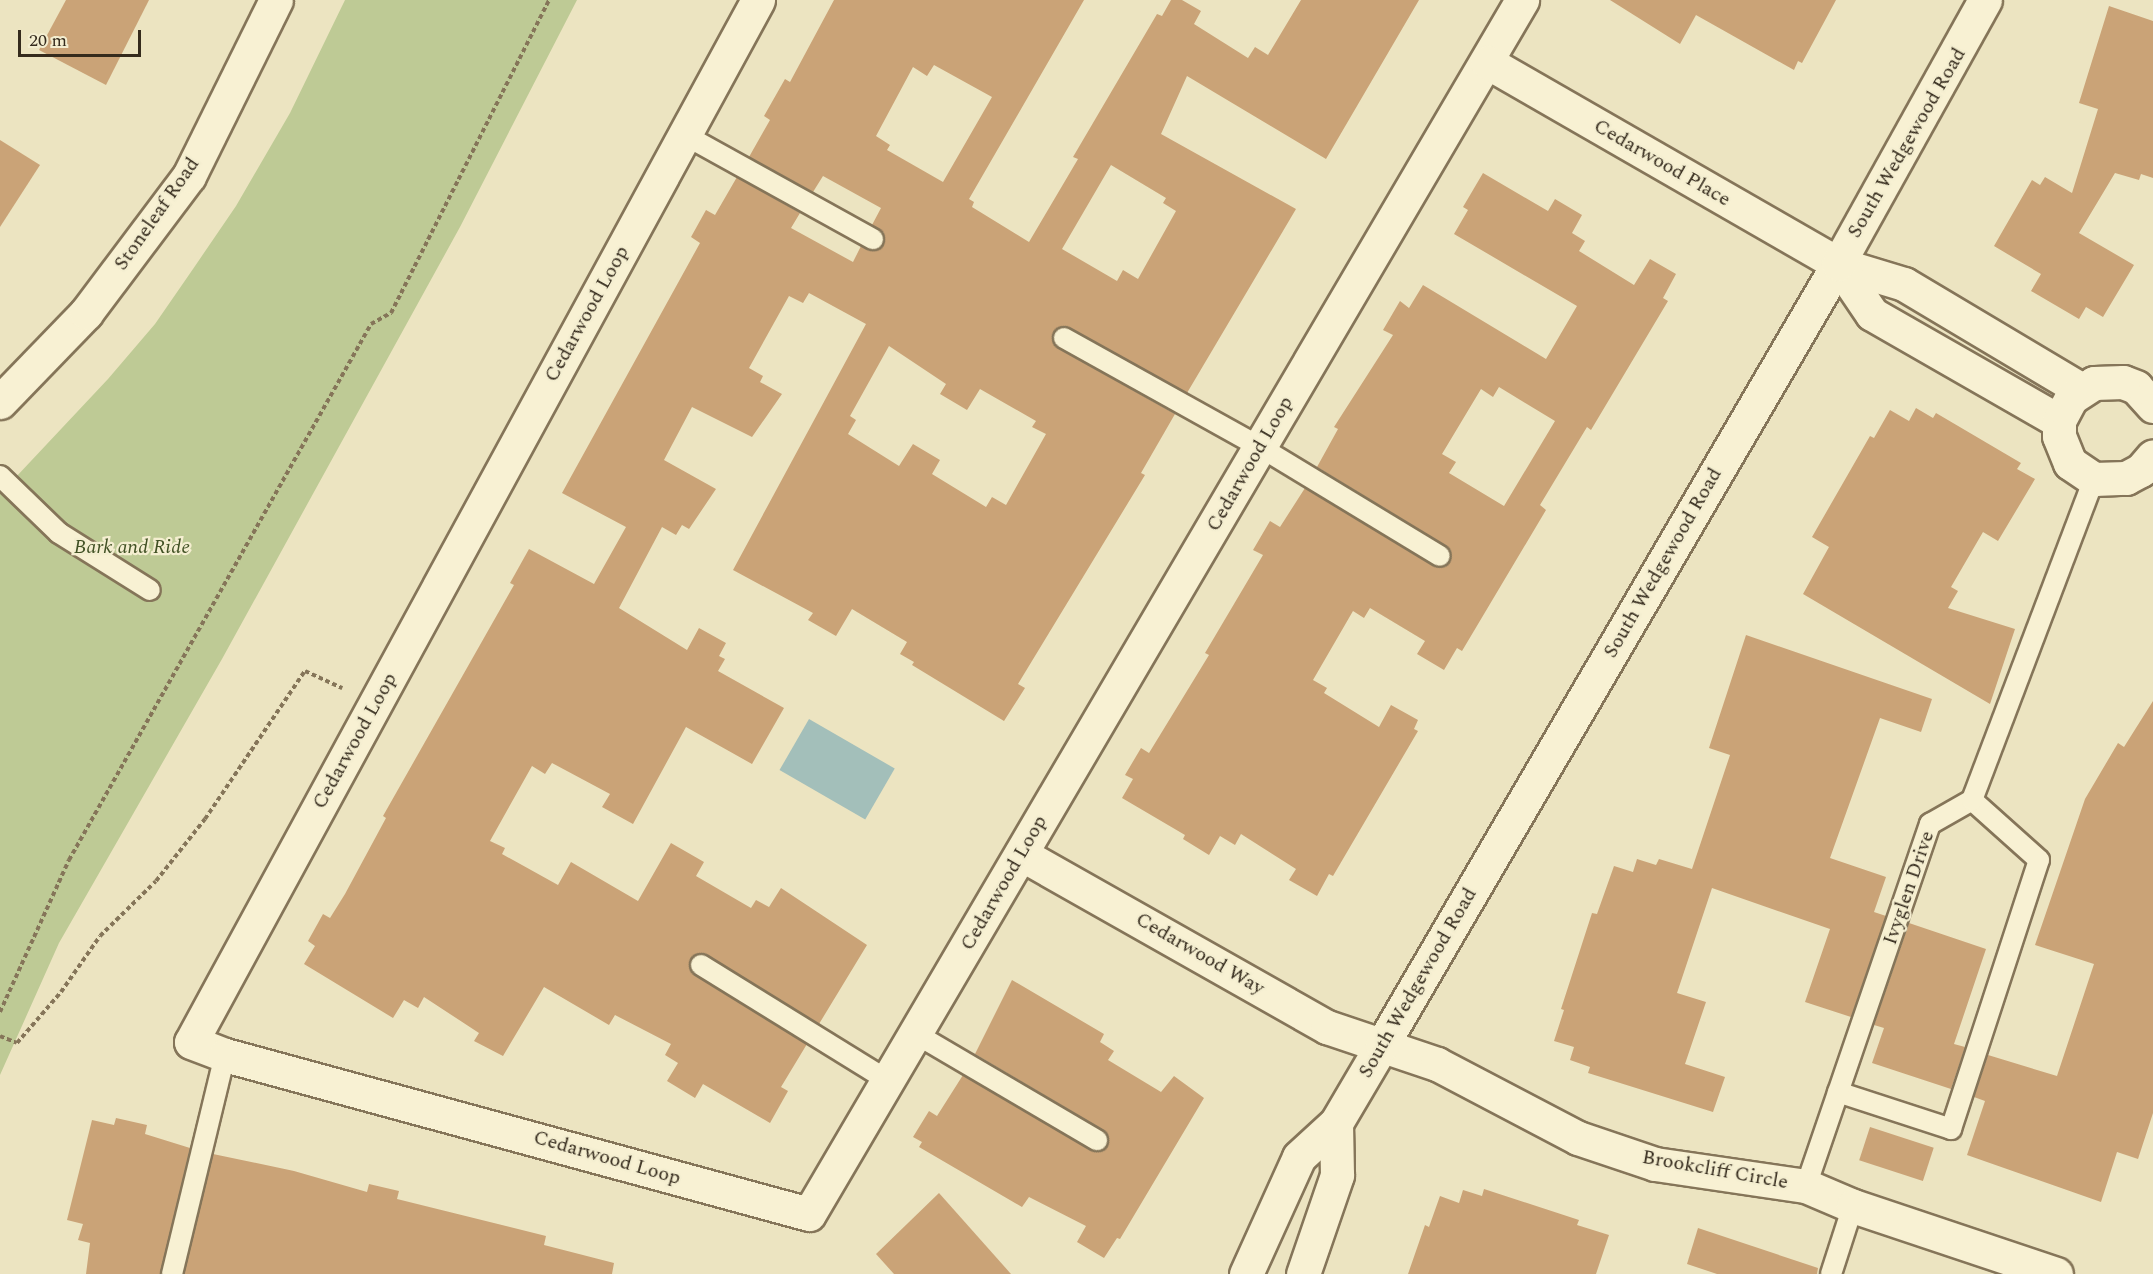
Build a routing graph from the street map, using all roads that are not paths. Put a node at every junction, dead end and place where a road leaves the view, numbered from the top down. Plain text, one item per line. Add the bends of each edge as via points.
1 (276, 0) edge
2 (758, 0) edge
3 (1522, 0) edge
4 (1985, 0) edge
5 (1487, 62) junction
6 (685, 135) junction
7 (873, 239) dead end
8 (1838, 264) junction
9 (1064, 338) dead end
10 (2080, 389) junction
11 (2151, 399) edge
12 (0, 402) edge
13 (2059, 421) junction
14 (1260, 447) junction
15 (2153, 456) edge
16 (0, 476) edge
17 (2094, 479) junction
18 (1440, 556) dead end
19 (150, 590) dead end
20 (1972, 800) junction
21 (1021, 854) junction
22 (701, 965) dead end
23 (916, 1034) junction
24 (1382, 1046) junction
25 (225, 1055) junction
26 (889, 1081) junction
27 (1838, 1092) junction
28 (1336, 1123) junction
29 (1097, 1140) dead end
30 (1806, 1186) junction
31 (1853, 1206) junction
32 (172, 1274) edge
33 (1245, 1274) edge
34 (1304, 1274) edge
35 (1831, 1274) edge
36 (2056, 1274) edge

1 - 12 street, Stoneleaf Road via 189,176 86,313
2 - 6 street, Cedarwood Loop
3 - 5 street, Cedarwood Loop
4 - 8 street, South Wedgewood Road
5 - 8 street, Cedarwood Place
5 - 14 street, Cedarwood Loop
6 - 7 lane
6 - 25 street, Cedarwood Loop via 191,1042
8 - 10 street, Cedarwood Place via 1893,278
8 - 13 street, Cedarwood Place via 1872,314
8 - 24 street, South Wedgewood Road
9 - 14 lane
10 - 11 street via 2094,383 2123,382
10 - 13 street
13 - 17 street via 2059,436 2070,463
14 - 18 lane
14 - 21 street, Cedarwood Loop
15 - 17 street via 2141,470 2126,478
16 - 19 lane via 59,533
17 - 20 lane
20 - 27 lane, Ivyglen Drive via 1930,824
20 - 27 lane via 2039,860 1951,1129
21 - 23 street, Cedarwood Loop
21 - 24 street, Cedarwood Way via 1327,1027
22 - 26 lane
23 - 26 street, Cedarwood Loop
23 - 29 lane
24 - 28 street, South Wedgewood Road
24 - 30 street, Brookcliff Circle via 1437,1064 1600,1146 1655,1164
25 - 26 street, Cedarwood Loop via 809,1214
25 - 32 lane
27 - 30 lane, Ivyglen Drive
28 - 33 street, South Wedgewood Road via 1299,1157
28 - 34 street via 1337,1175
30 - 31 street, Brookcliff Circle
31 - 35 lane
31 - 36 street, Brookcliff Circle

